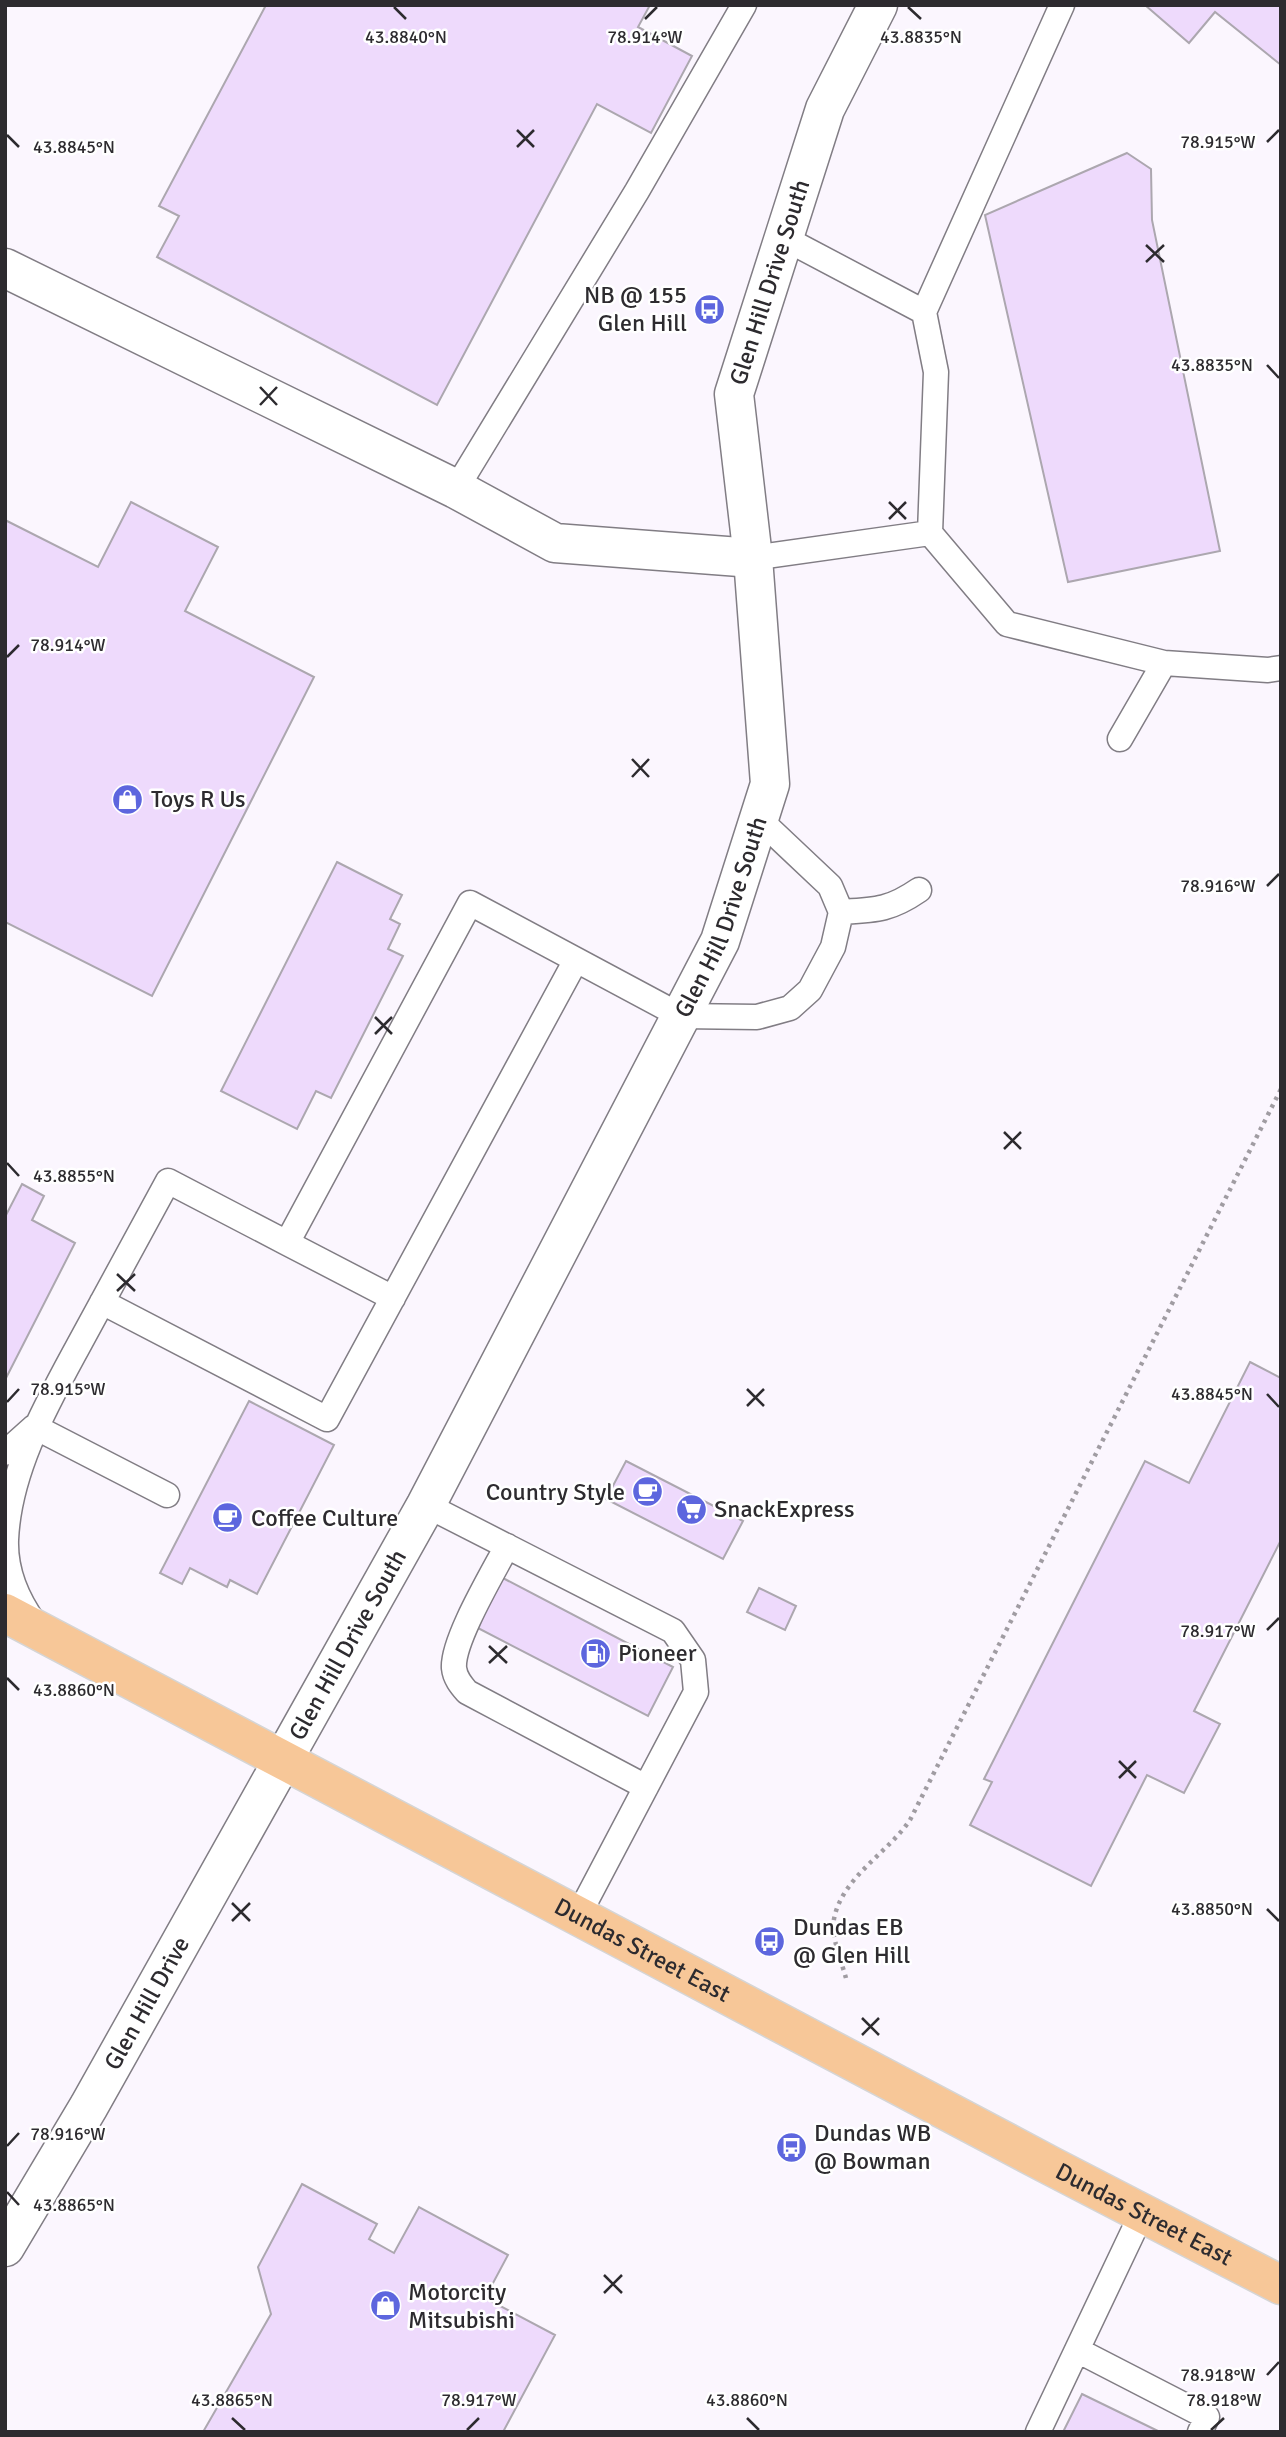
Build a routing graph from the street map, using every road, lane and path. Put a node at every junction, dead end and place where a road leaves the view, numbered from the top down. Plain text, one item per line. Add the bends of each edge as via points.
1 (744, 5) edge
2 (878, 5) edge
3 (1062, 5) edge
4 (783, 238) junction
5 (5, 268) edge
6 (924, 312) junction
7 (456, 489) junction
8 (930, 533) junction
9 (753, 558) junction
10 (1164, 663) junction
11 (1281, 668) edge
12 (1120, 739) dead end
13 (759, 820) junction
14 (919, 890) dead end
15 (841, 912) junction
16 (576, 960) junction
17 (681, 1016) junction
18 (1281, 1088) edge
19 (287, 1242) junction
20 (393, 1298) junction
21 (102, 1301) junction
22 (35, 1427) junction
23 (5, 1453) edge
24 (167, 1495) dead end
25 (426, 1505) junction
26 (507, 1546) junction
27 (5, 1613) edge
28 (39, 1630) junction
29 (284, 1759) junction
30 (646, 1787) junction
31 (578, 1916) junction
32 (846, 1978) dead end
33 (1142, 2213) junction
34 (5, 2248) edge
35 (1281, 2285) edge
36 (1077, 2350) junction
37 (1038, 2432) edge
38 (1200, 2432) edge

1 - 7 lane
2 - 4 street, Glen Hill Drive South via 824,109
3 - 6 lane
4 - 6 lane
4 - 9 street, Glen Hill Drive South via 734,394
5 - 7 street
6 - 8 lane via 936,372
7 - 9 street via 555,542
8 - 9 lane
8 - 10 lane via 1007,624
9 - 13 street, Glen Hill Drive South via 770,784
10 - 11 lane
10 - 12 lane
13 - 15 lane via 830,886
13 - 17 street, Glen Hill Drive South via 720,940
14 - 15 lane via 900,903
15 - 17 lane via 833,947 810,990 790,1008 757,1017
16 - 17 lane
16 - 19 lane via 470,903
16 - 20 lane
17 - 25 street, Glen Hill Drive South
18 - 32 path via 910,1820 841,1901 833,1920
19 - 20 lane
19 - 21 lane via 168,1181
20 - 21 lane via 327,1419
21 - 22 lane
22 - 23 lane
22 - 24 lane
22 - 28 lane via 10,1510 6,1542 19,1602
25 - 26 lane
25 - 29 street, Glen Hill Drive South
26 - 30 lane via 673,1631 693,1660 696,1692
26 - 30 lane via 455,1649 458,1681 467,1692
27 - 28 main road, Dundas Street East
28 - 29 main road, Dundas Street East
29 - 31 main road, Dundas Street East
29 - 34 street, Glen Hill Drive
30 - 31 lane
31 - 33 main road, Dundas Street East
33 - 35 main road, Dundas Street East
33 - 36 lane
36 - 37 lane
36 - 38 lane via 1207,2417

